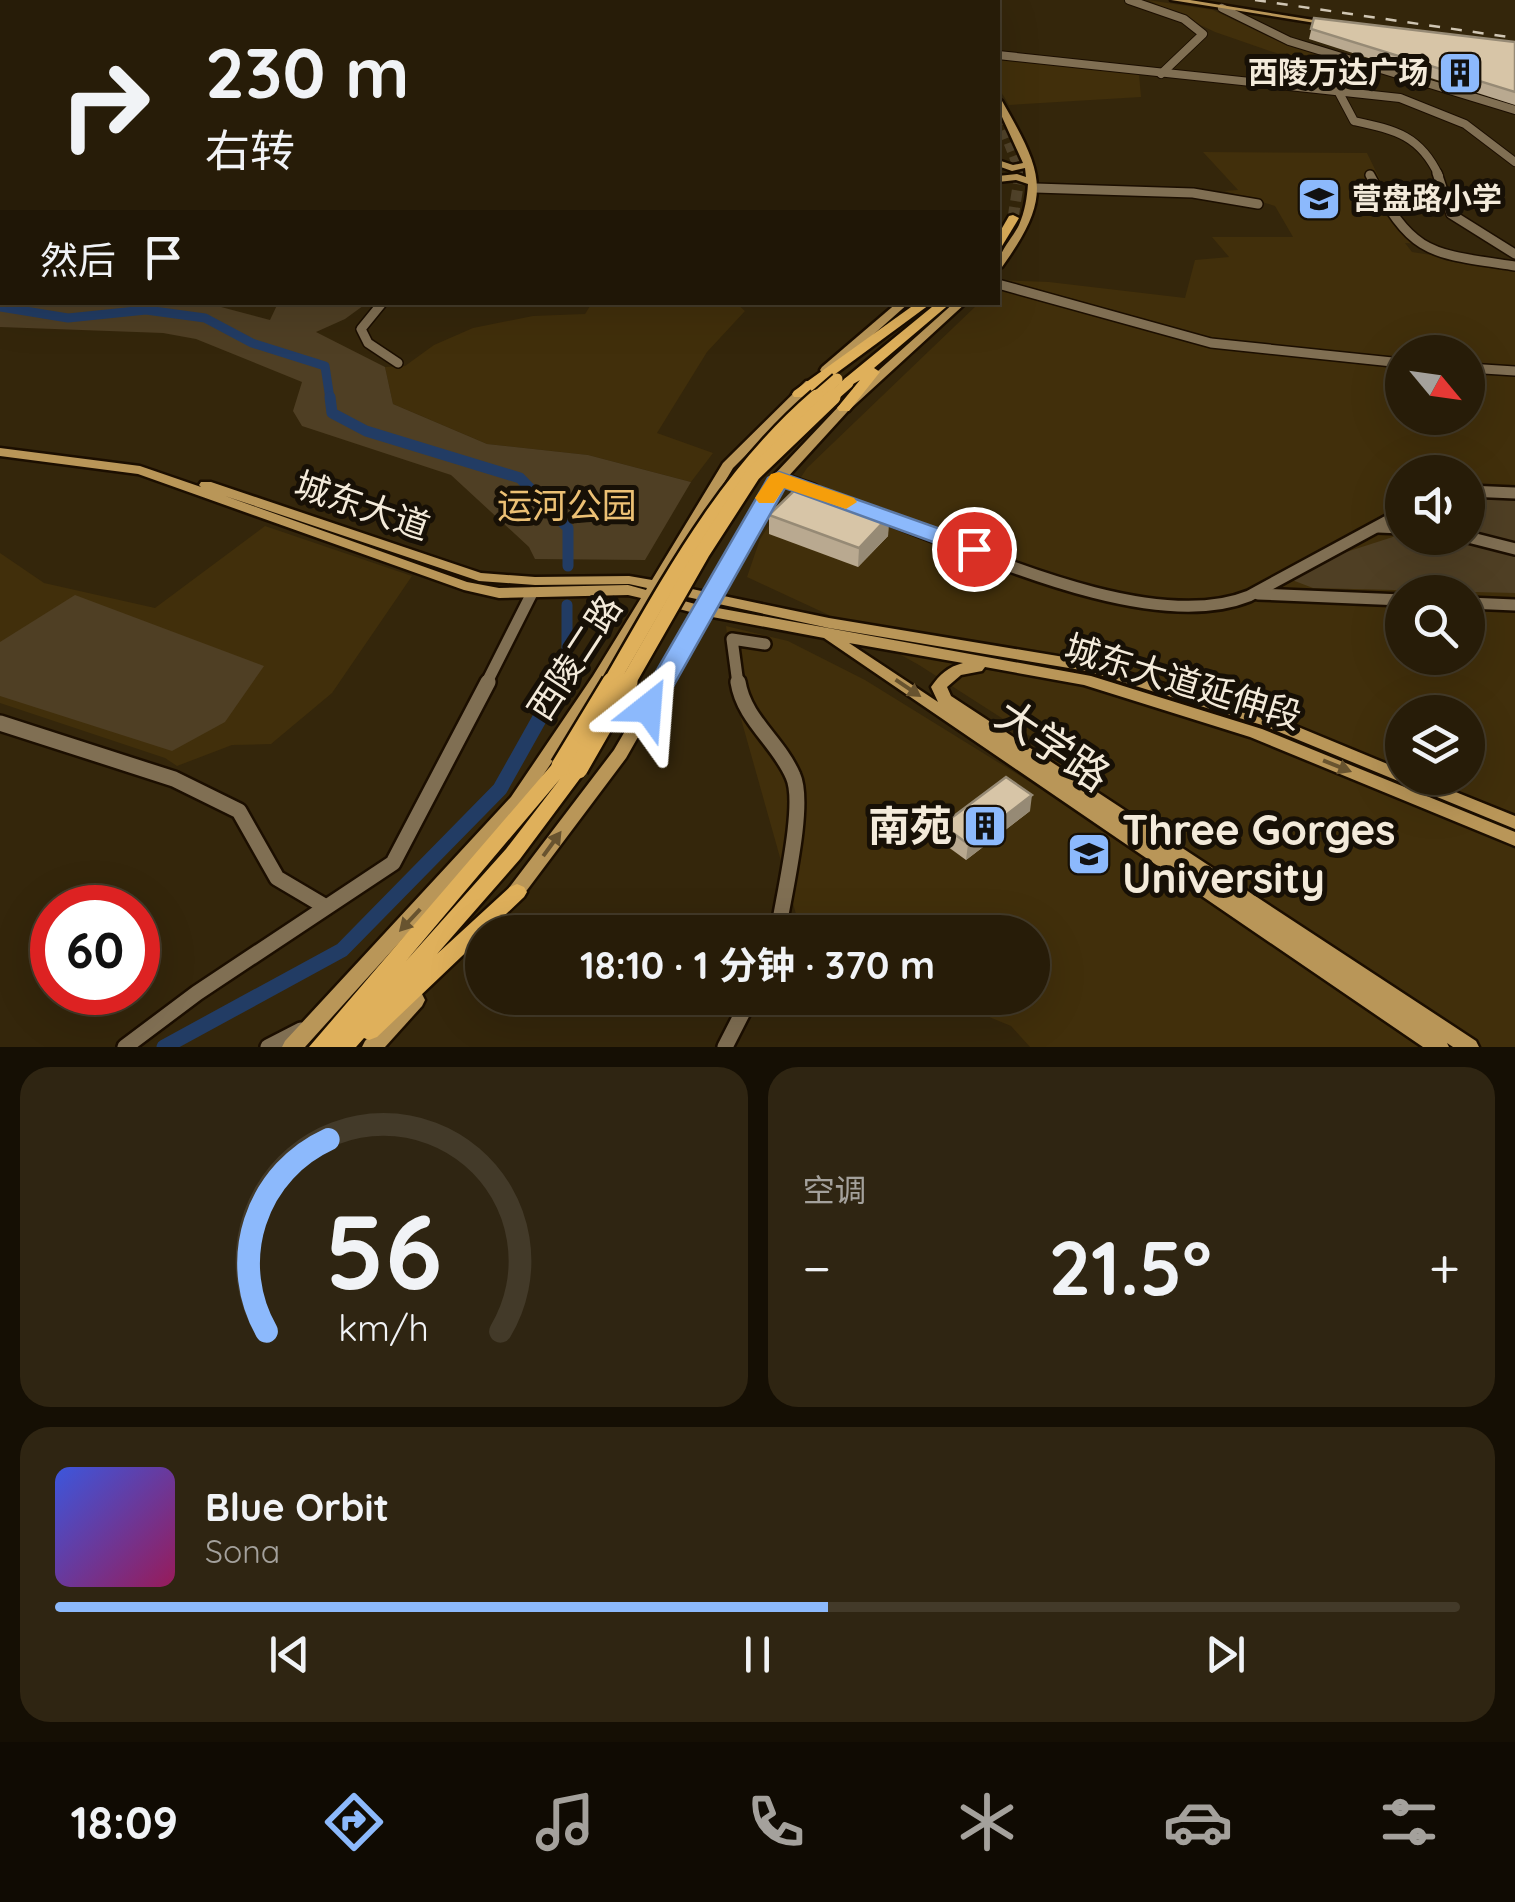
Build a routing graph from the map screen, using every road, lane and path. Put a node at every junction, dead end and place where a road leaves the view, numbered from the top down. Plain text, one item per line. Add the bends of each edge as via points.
1 (1129, 0) edge
2 (1175, 0) edge
3 (1184, 0) edge
4 (1222, 8) junction
5 (1000, 55) edge
6 (1162, 74) junction
7 (1337, 89) junction
8 (1000, 105) edge
9 (1515, 110) edge
10 (1028, 162) junction
11 (1515, 162) edge
12 (1000, 164) edge
13 (1370, 175) dead end
14 (1000, 179) edge
15 (1034, 185) junction
16 (1258, 204) dead end
17 (1515, 254) edge
18 (1000, 262) edge
19 (1515, 266) edge
20 (1000, 285) edge
21 (380, 305) edge
22 (903, 305) edge
23 (924, 305) edge
24 (925, 305) edge
25 (943, 305) edge
26 (959, 305) edge
27 (905, 338) junction
28 (1385, 361) edge
29 (398, 363) dead end
30 (1485, 369) edge
31 (1515, 371) edge
32 (842, 382) junction
33 (799, 394) junction
34 (844, 408) junction
35 (0, 448) edge
36 (779, 478) junction
37 (818, 492) edge
38 (1485, 492) edge
39 (1515, 493) edge
40 (870, 511) edge
41 (1385, 524) edge
42 (1378, 528) junction
43 (1385, 528) edge
44 (1485, 542) edge
45 (1515, 550) edge
46 (654, 590) junction
47 (532, 593) junction
48 (1258, 594) junction
49 (1385, 599) edge
50 (704, 604) junction
51 (1485, 604) edge
52 (1515, 605) edge
53 (826, 634) junction
54 (765, 644) dead end
55 (1002, 666) junction
56 (0, 723) edge
57 (570, 768) junction
58 (1385, 769) edge
59 (1447, 795) edge
60 (1515, 823) edge
61 (1515, 839) edge
62 (517, 892) junction
63 (326, 907) junction
64 (781, 915) edge
65 (741, 1015) edge
66 (314, 1023) junction
67 (382, 1042) edge
68 (125, 1047) edge
69 (268, 1047) edge
70 (292, 1047) edge
71 (320, 1047) edge
72 (344, 1047) edge
73 (352, 1047) edge
74 (725, 1047) edge
75 (1439, 1047) edge
76 (1469, 1047) edge

1 - 6 street via 1184,19 1203,34
2 - 4 main road
3 - 4 main road via 1346,24
4 - 9 street via 1289,41
5 - 6 street
6 - 7 street
7 - 11 street via 1429,107 1480,132
7 - 17 street via 1354,121 1397,129 1417,143 1440,172 1456,220
8 - 10 main road
10 - 12 main road via 1016,168
10 - 15 main road
13 - 19 street via 1396,226 1421,250
14 - 15 main road via 1017,176
15 - 16 street via 1192,193
15 - 18 main road via 1018,240
20 - 28 street via 1211,343
21 - 29 street via 360,329 368,343
22 - 33 main road, 西陵二路
23 - 33 highway
24 - 32 highway
25 - 27 highway
26 - 34 main road
27 - 32 highway
27 - 34 highway
30 - 31 street
32 - 57 highway, bridge via 753,474
33 - 46 main road, 西陵二路 via 728,466
34 - 36 main road
35 - 46 main road, 城东大道 via 146,464 479,577 610,578
35 - 47 main road, 城东大道 via 140,470 464,586
36 - 37 street
36 - 50 main road
38 - 39 street
40 - 48 street via 1138,603 1196,610
41 - 42 street
42 - 43 street
42 - 48 street
44 - 45 street
46 - 47 main road, 城东大道
46 - 50 main road, 城东大道
46 -> 66 main road, 西陵二路 via 517,801
47 - 63 street via 393,863
48 - 49 street
50 - 53 main road, 城东大道延伸段
50 - 58 main road, 城东大道延伸段 via 1088,666 1268,720
62 -> 50 main road via 620,754
51 - 52 street
53 - 55 main road, 城东大道延伸段
53 -> 75 main road, 大学路
54 - 64 street via 732,638 740,702 794,778 798,808
55 -> 61 main road, 城东大道延伸段 via 1085,680 1256,733
55 - 76 main road, 大学路 via 957,669 939,686 944,698
56 - 63 street via 174,778 239,812 277,878
57 - 71 highway
57 - 72 highway via 513,854
59 - 60 main road, 城东大道延伸段
62 - 67 main road
62 - 73 highway
63 - 68 street
65 - 74 street
66 - 69 street
66 - 70 main road, 西陵二路

